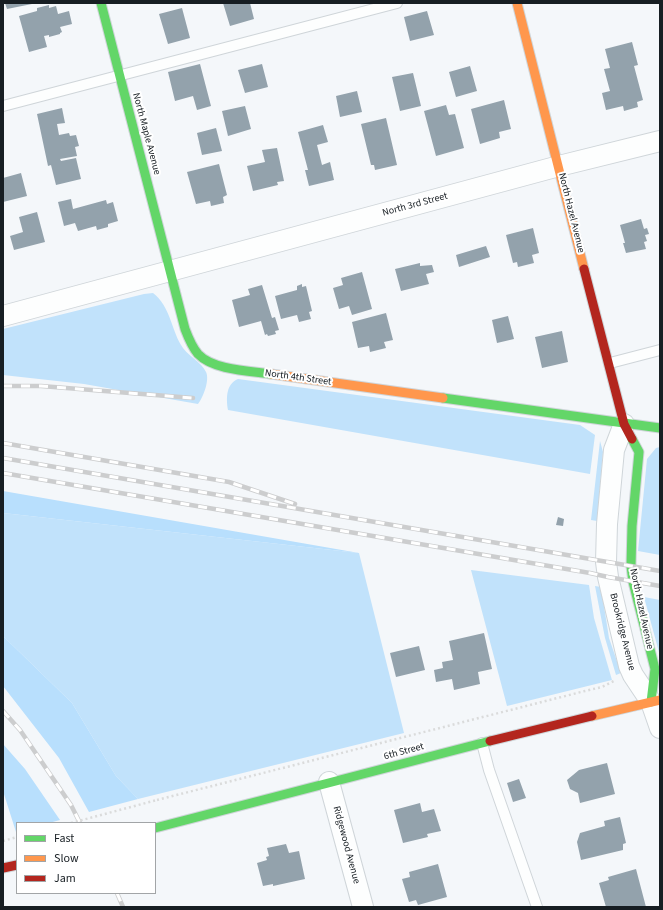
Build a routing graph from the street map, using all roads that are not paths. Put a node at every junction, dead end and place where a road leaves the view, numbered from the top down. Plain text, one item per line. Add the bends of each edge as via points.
1 (101, 3) edge
2 (397, 3) edge
3 (517, 3) edge
4 (119, 75) junction
5 (3, 106) edge
6 (660, 141) edge
7 (559, 166) junction
8 (170, 271) junction
9 (3, 316) edge
10 (660, 350) edge
11 (610, 363) junction
12 (624, 424) junction
13 (660, 428) edge
14 (656, 701) edge
15 (660, 728) edge
16 (482, 743) junction
17 (329, 782) junction
18 (156, 828) edge
19 (16, 865) edge
20 (3, 868) edge
21 (363, 907) edge
22 (537, 907) edge

1 - 4 street, North Maple Avenue
2 - 4 lane
3 - 7 street, North Hazel Avenue
4 - 5 lane
4 - 8 street, North Maple Avenue
6 - 7 street, North 3rd Street
7 - 8 street, North 3rd Street
7 - 11 street, North Hazel Avenue
8 - 9 street
8 - 12 street, North 4th Street via 189,339 198,354 217,366
10 - 11 lane
11 - 12 street, North Hazel Avenue
12 - 13 street, North 4th Street
12 - 14 street, North Hazel Avenue via 639,452 631,566 655,668
12 - 14 street, Brookridge Avenue via 614,450 606,562 629,666 633,676
14 - 15 street, Brookridge Avenue
14 - 16 street, 6th Street
16 - 17 street, 6th Street
16 - 22 lane
17 - 18 street, 6th Street
17 - 21 street, Ridgewood Avenue
19 - 20 street

